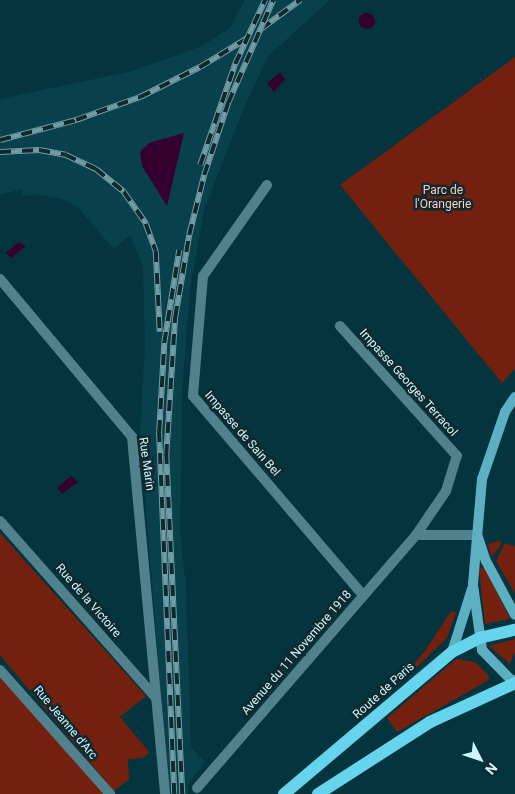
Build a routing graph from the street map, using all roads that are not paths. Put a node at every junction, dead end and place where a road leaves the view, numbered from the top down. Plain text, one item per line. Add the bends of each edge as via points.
1 (266, 185) dead end
2 (0, 279) edge
3 (340, 326) dead end
4 (515, 397) edge
5 (457, 456) joint
6 (0, 521) edge
7 (416, 534) junction
8 (477, 536) junction
9 (473, 585) junction
10 (363, 595) junction
11 (515, 615) edge
12 (515, 630) edge
13 (479, 638) junction
14 (452, 652) junction
15 (0, 670) edge
16 (515, 682) edge
17 (156, 698) junction
18 (197, 788) dead end
19 (285, 793) edge
20 (110, 794) edge
21 (165, 794) edge
22 (318, 794) edge

1 - 10 street, Impasse de Sain Bel via 203,276 193,396
2 - 17 street, Rue Marin via 132,437
3 - 5 street, Impasse Georges Terracol
4 - 8 main road via 505,412 482,479
5 - 7 street, Avenue du 11 Novembre 1918 via 446,491
6 - 17 street, Rue de la Victoire
7 - 8 street
7 - 10 street, Avenue du 11 Novembre 1918
8 - 9 main road
8 - 11 main road via 486,561
9 - 13 main road
9 - 14 main road
10 - 18 street, Avenue du 11 Novembre 1918
12 - 13 main road, Route de Paris
13 - 14 main road, Route de Paris
13 - 16 main road via 486,657
14 - 19 main road, Route de Paris
15 - 20 street, Rue Jeanne d'Arc
16 - 22 main road via 430,722
17 - 21 street, Rue Marin

